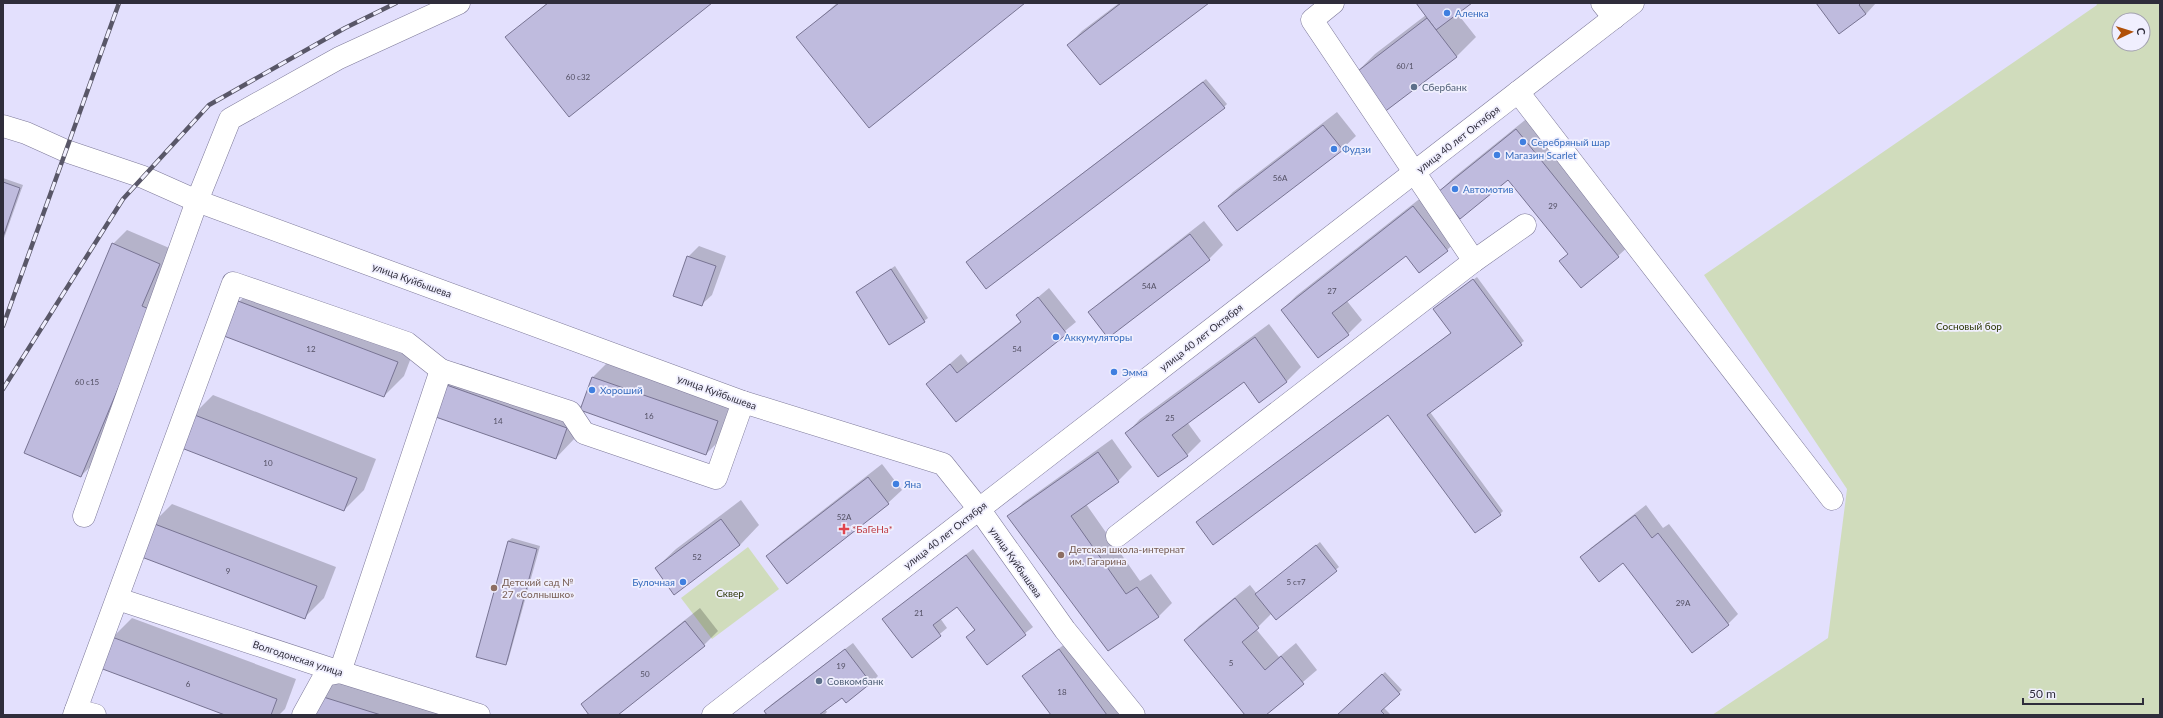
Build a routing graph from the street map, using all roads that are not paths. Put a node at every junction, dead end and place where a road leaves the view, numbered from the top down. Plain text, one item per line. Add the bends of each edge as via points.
1 (459, 3) edge
2 (1333, 3) edge
3 (1633, 3) edge
4 (1608, 10) edge
5 (1309, 12) edge
6 (1518, 92) junction
7 (3, 126) edge
8 (1414, 172) junction
9 (197, 201) junction
10 (1525, 225) dead end
11 (1474, 262) junction
12 (441, 370) junction
13 (743, 402) junction
14 (1832, 498) dead end
15 (979, 509) junction
16 (84, 516) dead end
17 (1117, 536) dead end
18 (118, 599) junction
19 (340, 672) junction
20 (82, 713) edge
21 (303, 715) edge
22 (479, 715) edge
23 (713, 715) edge
24 (1134, 715) edge

1 - 9 street via 339,58 230,119
2 - 5 street
3 - 4 street, улица 40 лет Октября
4 - 6 street, улица 40 лет Октября
5 - 8 street
6 - 8 street, улица 40 лет Октября
6 - 14 street
7 - 9 street, улица Куйбышева via 143,177
8 - 11 street
8 - 15 street, улица 40 лет Октября
9 - 13 street, улица Куйбышева
9 - 16 street
10 - 11 street
11 - 17 street
12 - 13 street via 570,412 584,433 716,478
12 - 18 street via 407,343 233,283
12 - 19 street
13 - 15 street, улица Куйбышева via 943,464
15 - 23 street, улица 40 лет Октября
15 - 24 street, улица Куйбышева via 1065,630
18 - 19 street, Волгодонская улица
18 - 20 street
19 - 21 street via 325,675
19 - 22 street, Волгодонская улица

